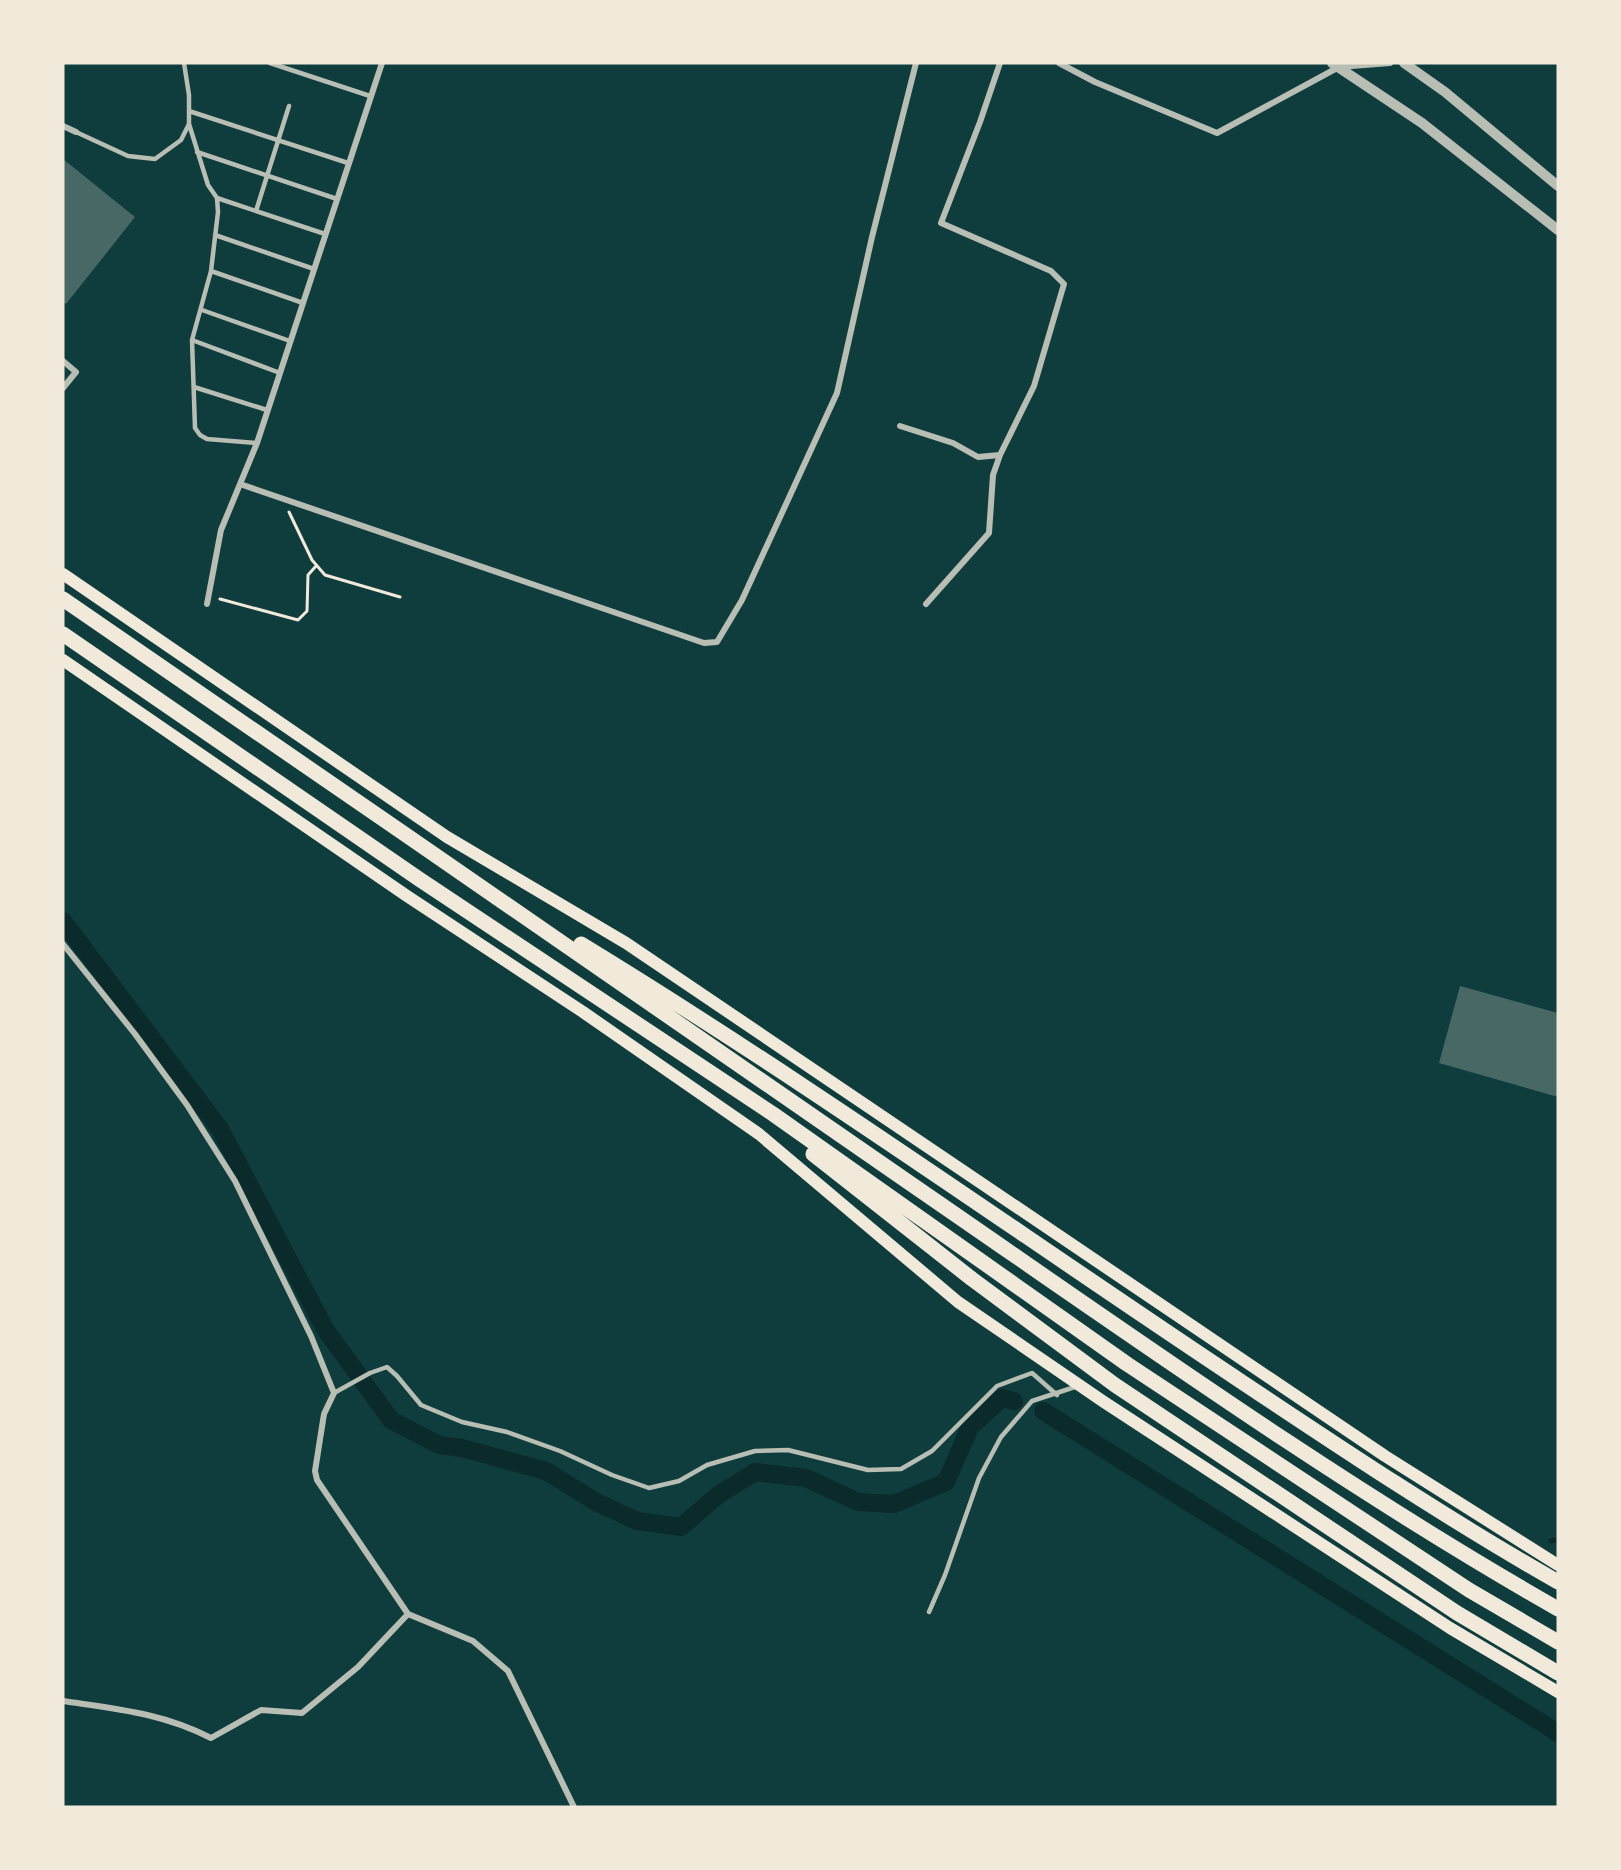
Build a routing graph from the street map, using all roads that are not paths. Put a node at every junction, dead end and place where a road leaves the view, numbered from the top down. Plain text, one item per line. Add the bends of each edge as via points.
1 (184, 63) edge
2 (270, 63) edge
3 (382, 63) edge
4 (916, 63) edge
5 (1000, 63) edge
6 (1059, 63) edge
7 (1390, 63) edge
8 (1404, 63) edge
9 (1335, 65) edge
10 (370, 96) junction
11 (289, 106) dead end
12 (189, 111) junction
13 (189, 124) junction
14 (63, 126) edge
15 (76, 132) joint
16 (278, 140) junction
17 (197, 152) junction
18 (348, 163) junction
19 (267, 175) junction
20 (1558, 186) edge
21 (217, 198) junction
22 (337, 199) junction
23 (256, 211) junction
24 (1558, 230) edge
25 (215, 234) junction
26 (325, 234) junction
27 (314, 269) junction
28 (211, 271) junction
29 (303, 303) junction
30 (202, 310) junction
31 (192, 340) junction
32 (290, 341) junction
33 (63, 361) edge
34 (280, 373) junction
35 (194, 387) junction
36 (63, 388) edge
37 (267, 410) junction
38 (900, 426) dead end
39 (256, 443) junction
40 (1000, 455) junction
41 (240, 484) junction
42 (63, 574) edge
43 (63, 599) edge
44 (926, 603) dead end
45 (207, 604) dead end
46 (63, 634) edge
47 (63, 660) edge
48 (436, 854) junction
49 (63, 944) edge
50 (773, 1114) junction
51 (1080, 1386) junction
52 (334, 1393) junction
53 (1057, 1395) junction
54 (1558, 1565) edge
55 (1558, 1581) edge
56 (1558, 1609) edge
57 (929, 1612) dead end
58 (408, 1614) junction
59 (1558, 1642) edge
60 (1558, 1673) edge
61 (1558, 1692) edge
62 (63, 1701) edge
63 (574, 1807) edge

1 - 12 lane
2 - 10 lane
3 - 10 street
4 - 41 street via 837,393 742,600 717,642 704,643
5 - 40 street via 941,223 1051,271 1064,284 1034,386
6 - 9 street via 1216,133
7 - 9 street
8 - 20 street
9 - 24 street via 1422,123
10 - 18 street
11 - 16 lane
12 - 13 lane
12 - 16 lane
13 - 15 lane via 181,140 155,159 128,156
13 - 17 lane
14 - 15 street
16 - 18 lane
16 - 19 lane
17 - 19 lane
17 - 21 lane via 208,185
18 - 22 street
19 - 22 lane
19 - 23 lane
21 - 23 lane
21 - 25 lane
22 - 26 street
23 - 26 lane
25 - 27 lane
25 - 28 lane
26 - 27 street
27 - 29 street
28 - 29 lane
28 - 30 lane
29 - 32 street
30 - 31 lane
30 - 32 lane
31 - 34 lane
31 - 35 lane
32 - 34 street
33 - 36 street via 76,372
34 - 37 street
35 - 37 lane
35 - 39 lane via 195,428 200,435
37 - 39 street
38 - 40 street via 953,443 978,457
39 - 41 street
40 - 44 street via 993,475 989,533
41 - 45 street via 221,530
42 - 54 main road via 447,837 626,943 1376,1450
43 - 48 highway
46 - 50 highway via 419,879
47 - 51 main road via 759,1134 958,1302
48 - 55 highway via 796,1081 1375,1472
48 - 56 highway via 1141,1342 1363,1490
49 - 52 street via 180,1096 235,1181 311,1336
50 - 59 highway via 1127,1364 1469,1590
50 - 60 highway via 799,1143 1115,1385 1457,1613
51 - 53 lane
51 - 61 main road via 1450,1628
52 - 53 lane via 369,1372 387,1367 420,1405 462,1422 507,1432 560,1451 649,1488 679,1481 707,1465 755,1451 788,1450 868,1470 901,1469 932,1451 997,1386 1032,1373
52 - 58 street via 324,1414 317,1480
53 - 57 lane via 1032,1401 1001,1437 979,1478
58 - 62 street via 358,1667 302,1713 261,1710 212,1738 151,1715
58 - 63 street via 473,1641 508,1671

